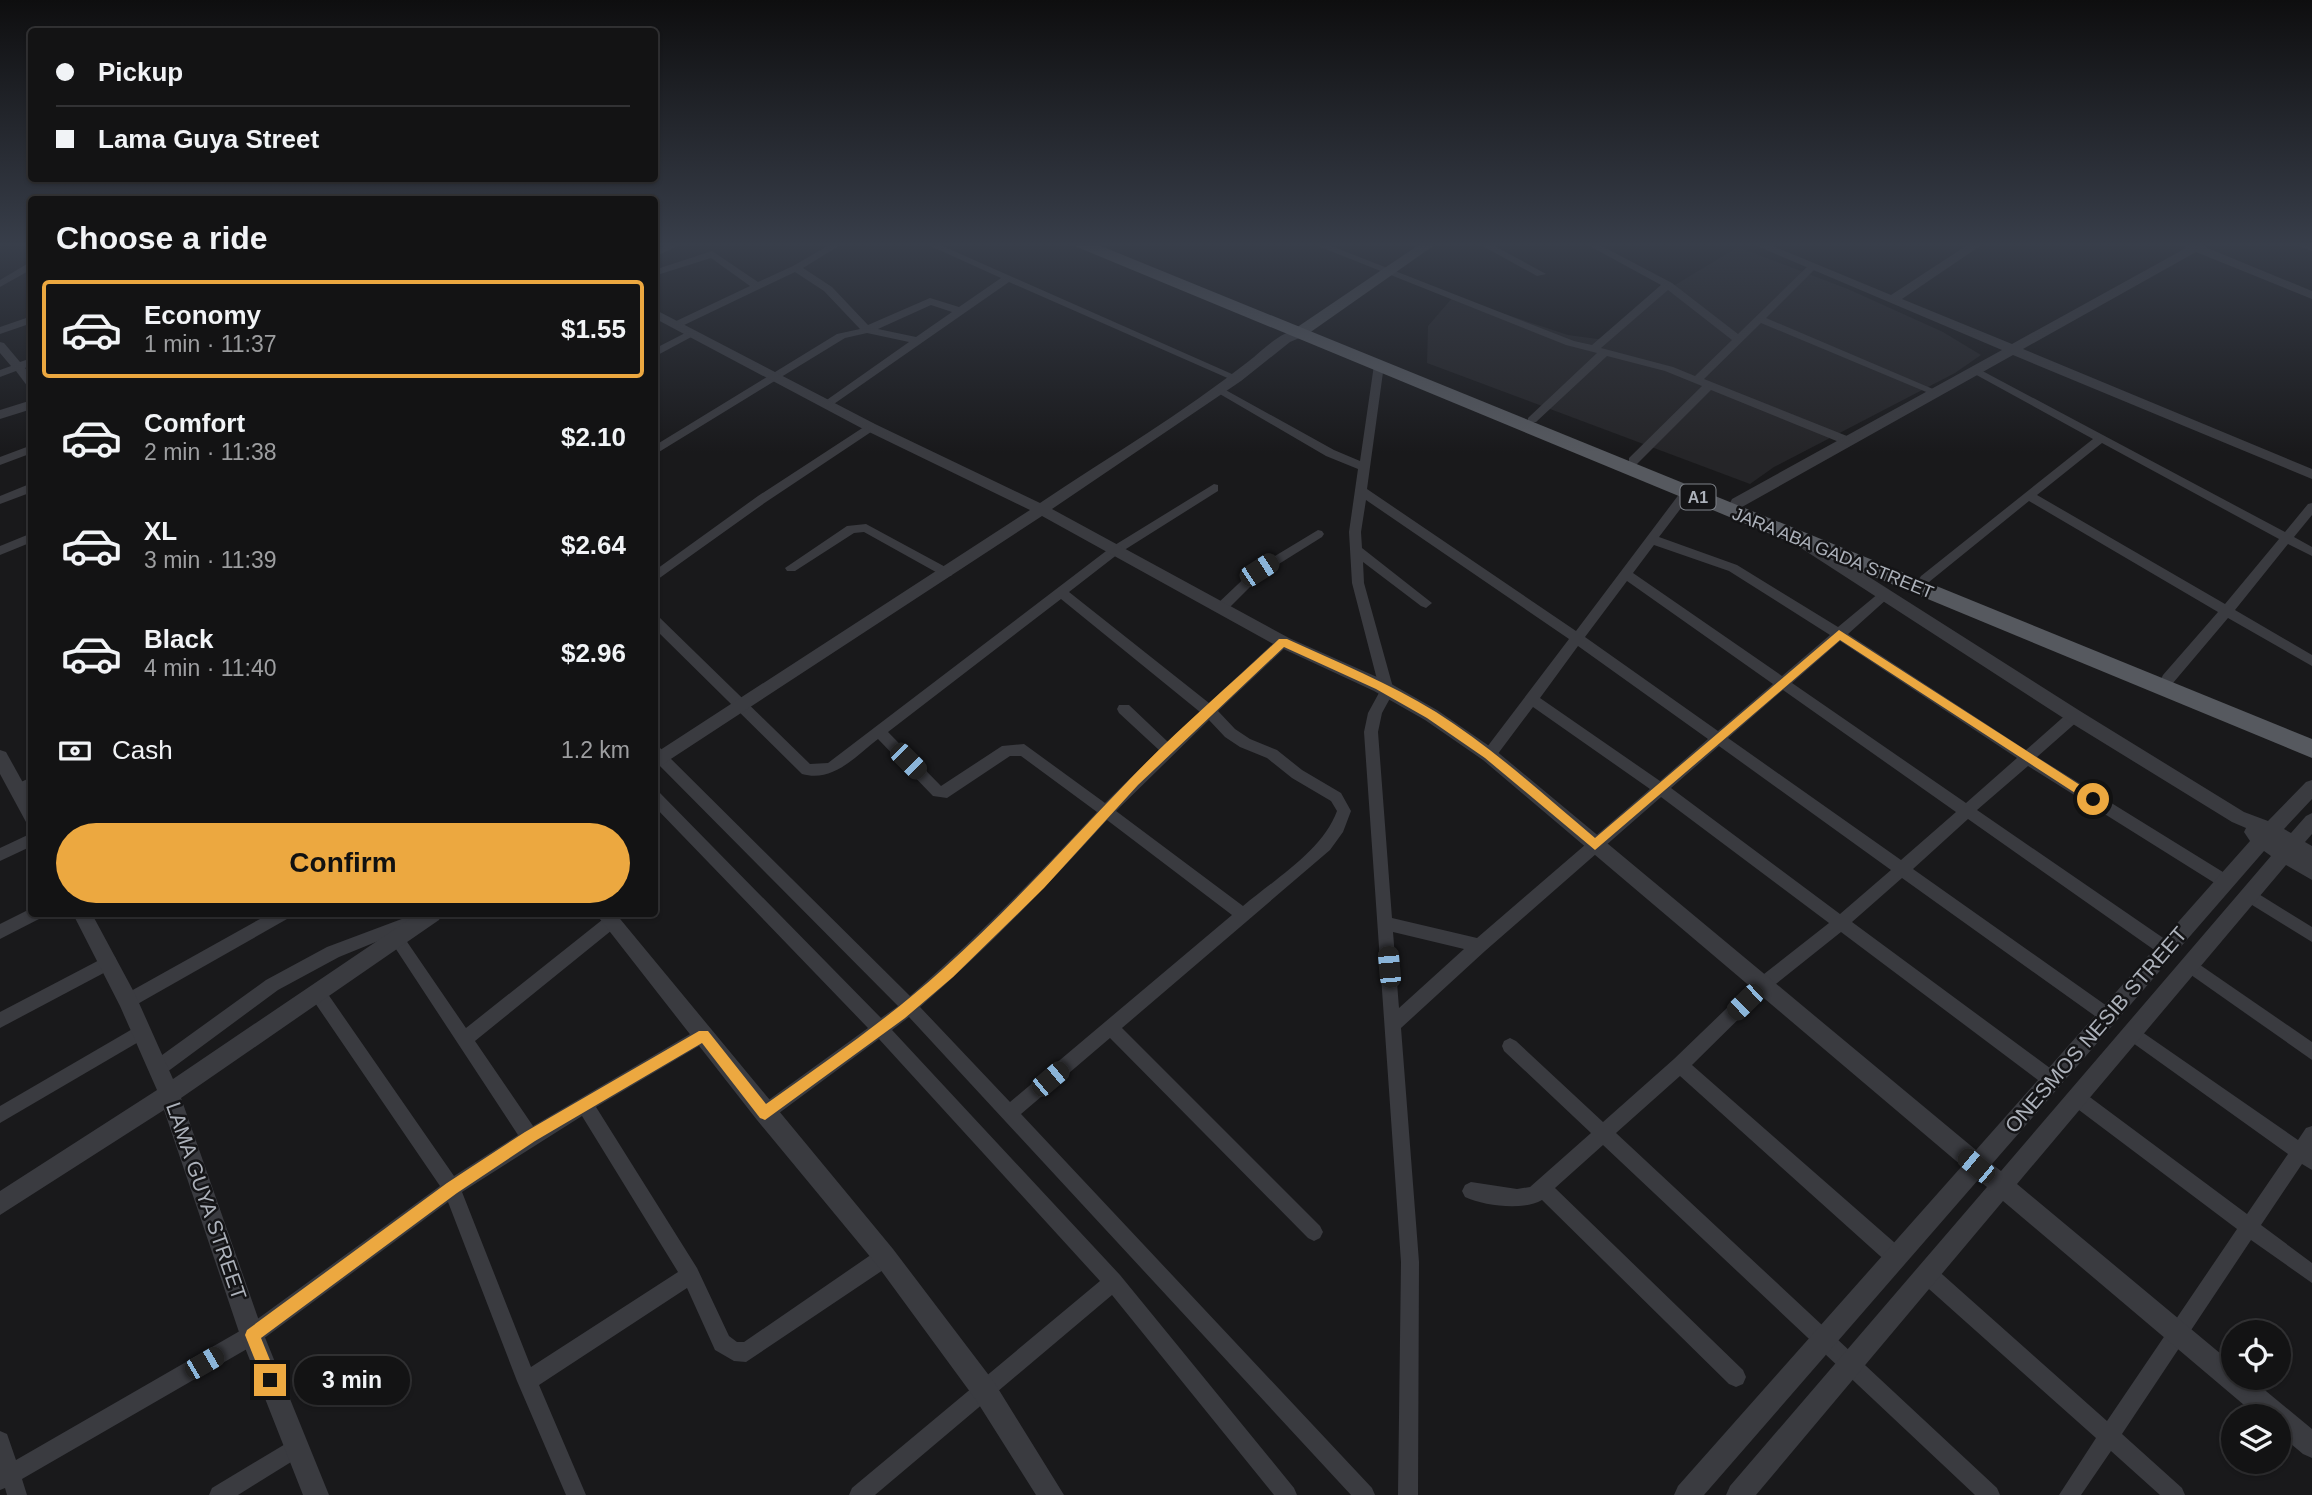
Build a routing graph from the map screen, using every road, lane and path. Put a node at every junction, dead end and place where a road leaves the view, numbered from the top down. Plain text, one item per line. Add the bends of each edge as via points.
1 (699, 314) edge
2 (852, 314) edge
3 (902, 314) edge
4 (955, 314) edge
5 (1092, 314) edge
6 (1255, 314) edge
7 (1257, 314) edge
8 (1319, 314) edge
9 (1497, 314) edge
10 (1638, 314) edge
11 (1705, 314) edge
12 (1764, 314) edge
13 (1928, 314) edge
14 (2074, 314) edge
15 (658, 315) edge
16 (1759, 319) junction
17 (28, 320) edge
18 (677, 324) junction
19 (867, 330) junction
20 (1295, 330) junction
21 (0, 331) edge
22 (691, 333) junction
23 (1738, 339) junction
24 (916, 340) junction
25 (0, 345) edge
26 (2013, 349) junction
27 (1600, 350) junction
28 (658, 352) edge
29 (28, 363) edge
30 (1379, 365) junction
31 (19, 368) junction
32 (1976, 370) junction
33 (0, 374) edge
34 (775, 376) junction
35 (1236, 378) junction
36 (28, 380) edge
37 (1697, 380) junction
38 (1710, 385) junction
39 (1218, 390) junction
40 (1935, 392) junction
41 (827, 404) junction
42 (28, 405) edge
43 (0, 415) edge
44 (1532, 420) junction
45 (870, 427) junction
46 (2101, 438) junction
47 (1848, 441) junction
48 (658, 449) edge
49 (28, 450) edge
50 (0, 461) edge
51 (1633, 461) junction
52 (1365, 467) junction
53 (2312, 474) edge
54 (1214, 488) dead end
55 (28, 489) edge
56 (1361, 491) junction
57 (1687, 492) junction
58 (2029, 496) junction
59 (0, 500) edge
60 (1737, 503) junction
61 (2312, 507) edge
62 (1041, 509) junction
63 (1318, 534) dead end
64 (2286, 538) junction
65 (28, 539) edge
66 (1651, 539) junction
67 (1804, 542) junction
68 (1356, 550) junction
69 (0, 551) edge
70 (1114, 551) junction
71 (2312, 552) edge
72 (791, 568) dead end
73 (947, 573) junction
74 (1625, 574) junction
75 (658, 576) edge
76 (1925, 579) junction
77 (1061, 592) junction
78 (1883, 596) junction
79 (1426, 603) dead end
80 (1221, 608) junction
81 (2226, 612) junction
82 (658, 624) edge
83 (1839, 634) junction
84 (1577, 638) junction
85 (1283, 642) junction
86 (2312, 661) edge
87 (2168, 679) junction
88 (1781, 684) junction
89 (1383, 689) junction
90 (1531, 699) junction
91 (745, 706) junction
92 (1124, 709) dead end
93 (1209, 711) junction
94 (2074, 716) junction
95 (878, 731) junction
96 (2312, 737) edge
97 (1719, 738) junction
98 (2312, 749) edge
99 (1168, 750) junction
100 (1489, 755) junction
101 (658, 757) edge
102 (2027, 758) junction
103 (658, 759) edge
104 (1, 760) edge
105 (24, 786) edge
106 (2312, 787) edge
107 (1661, 789) junction
108 (658, 800) edge
109 (1107, 811) junction
110 (1967, 811) junction
111 (2312, 821) edge
112 (2266, 835) junction
113 (28, 841) edge
114 (1595, 845) junction
115 (2288, 849) junction
116 (0, 855) edge
117 (2312, 856) edge
118 (1901, 869) junction
119 (2312, 872) edge
120 (2226, 882) junction
121 (2249, 895) junction
122 (1243, 914) junction
123 (28, 917) edge
124 (84, 917) edge
125 (277, 917) edge
126 (423, 917) edge
127 (427, 917) edge
128 (609, 917) edge
129 (1842, 922) junction
130 (1386, 923) junction
131 (0, 932) edge
132 (2312, 935) edge
133 (396, 938) junction
134 (1479, 946) junction
135 (2166, 949) junction
136 (109, 962) junction
137 (2190, 965) junction
138 (1761, 986) junction
139 (317, 992) junction
140 (128, 1001) junction
141 (909, 1006) junction
142 (2108, 1016) junction
143 (0, 1020) edge
144 (1394, 1026) junction
145 (1110, 1027) junction
146 (880, 1028) junction
147 (141, 1032) junction
148 (2132, 1033) junction
149 (703, 1035) junction
150 (465, 1039) junction
151 (1510, 1046) dead end
152 (2312, 1052) edge
153 (1680, 1065) junction
154 (157, 1069) junction
155 (2052, 1080) junction
156 (169, 1094) junction
157 (2077, 1098) junction
158 (586, 1106) junction
159 (765, 1113) junction
160 (1009, 1114) junction
161 (0, 1115) edge
162 (1603, 1133) junction
163 (2312, 1134) edge
164 (530, 1136) junction
165 (2306, 1156) edge
166 (1976, 1166) junction
167 (2001, 1186) junction
168 (452, 1188) junction
169 (1542, 1188) junction
170 (1471, 1191) dead end
171 (0, 1204) edge
172 (2249, 1227) junction
173 (1314, 1232) dead end
174 (1896, 1257) junction
175 (885, 1258) junction
176 (1927, 1274) junction
177 (2312, 1274) edge
178 (690, 1275) junction
179 (1113, 1282) junction
180 (2178, 1333) junction
181 (252, 1335) junction
182 (1824, 1340) junction
183 (1850, 1364) junction
184 (1735, 1377) dead end
185 (527, 1381) junction
186 (985, 1391) junction
187 (2262, 1404) edge
188 (2291, 1429) edge
189 (2109, 1436) junction
190 (0, 1441) edge
191 (2312, 1446) edge
192 (297, 1447) junction
193 (5, 1478) edge
194 (17, 1495) edge
195 (219, 1495) edge
196 (316, 1495) edge
197 (576, 1495) edge
198 (859, 1495) edge
199 (1051, 1495) edge
200 (1287, 1495) edge
201 (1365, 1495) edge
202 (1408, 1495) edge
203 (1687, 1495) edge
204 (1739, 1495) edge
205 (1990, 1495) edge
206 (2069, 1495) edge
207 (2175, 1495) edge

1 - 18 street
2 - 19 street
3 - 19 street
4 - 24 street
5 - 35 street
6 - 20 main road, JARA ABA GADA STREET / A1
7 - 20 main road, JARA ABA GADA STREET / A1
8 - 20 main road
9 - 27 street
10 - 27 street
11 - 23 street
12 - 16 street
13 - 26 street
14 - 26 street
15 - 18 street
16 - 23 street
16 - 40 street
17 - 21 street
18 - 22 street
19 - 24 street
19 - 34 street via 841,336
20 - 30 main road, JARA ABA GADA STREET / A1
20 - 35 street
20 - 44 main road, JARA ABA GADA STREET / A1
22 - 28 street
22 - 34 street
23 - 37 street
24 - 41 street
25 - 31 street
26 - 32 street
26 - 53 street
27 - 37 street
27 - 44 street
29 - 31 street
30 - 52 street
30 - 57 main road, JARA ABA GADA STREET / A1
31 - 33 street
31 - 36 street
32 - 40 street
32 - 46 street
34 - 41 street
34 - 48 street
35 - 39 street
37 - 38 street
38 - 47 street
38 - 51 street
39 - 52 street via 1330,453
39 - 62 street
40 - 47 street
41 - 45 street
42 - 43 street
44 - 51 main road, JARA ABA GADA STREET / A1
45 - 62 street
45 - 75 street
46 - 58 street
46 - 64 street
47 - 60 street
49 - 50 street
51 - 60 main road, JARA ABA GADA STREET / A1
52 - 56 street
54 - 70 street
55 - 59 street
56 - 68 street
56 - 84 street
57 - 66 street
57 - 67 main road, JARA ABA GADA STREET / A1
58 - 76 street
58 - 81 street
60 - 76 main road, JARA ABA GADA STREET / A1
61 - 64 street
62 - 70 street
62 - 73 street
63 - 80 street via 1259,570
64 - 71 street
64 - 81 street
65 - 69 street
66 - 74 street
66 - 83 street via 1732,568
67 - 78 street
67 - 98 main road, JARA ABA GADA STREET / A1
68 - 79 street
68 - 89 street via 1358,583
70 - 77 street
70 - 80 street
72 - 73 street via 858,527
73 - 91 street
74 - 84 street
74 - 88 street
76 - 87 main road, JARA ABA GADA STREET / A1
77 - 93 street
77 - 95 street
78 - 83 street
78 - 94 street
80 - 85 street
81 - 86 street
81 - 87 street
82 - 91 street
83 - 88 street
83 - 102 street
84 - 90 street
84 - 97 street
85 - 89 street
85 - 93 street
87 - 96 main road, JARA ABA GADA STREET / A1
88 - 97 street
88 - 110 street
89 - 100 street
89 - 130 street via 1371,732
90 - 100 street
90 - 107 street
91 - 95 street via 807,770 831,768
91 - 101 street
92 - 99 street
93 - 99 street
93 - 122 street via 1230,733 1272,754 1336,797 1344,811 1325,846
94 - 102 street
94 - 112 street
95 - 109 street via 939,792 947,792 1007,750 1024,750
97 - 107 street
97 - 118 street
99 - 109 street
100 - 114 street
102 - 110 street
102 - 120 street
103 - 141 street
104 - 105 street
106 - 112 street, ONESMOS NESIB STREET
107 - 114 street
107 - 129 street
108 - 146 street
109 - 122 street
109 - 141 street via 1039,884
110 - 118 street
110 - 135 street
111 - 115 street, ONESMOS NESIB STREET
112 - 115 street
112 - 120 street, ONESMOS NESIB STREET
113 - 116 street
114 - 134 street
114 - 138 street
115 - 117 street
115 - 119 street
115 - 121 street, ONESMOS NESIB STREET
118 - 129 street
118 - 142 street
120 - 135 street, ONESMOS NESIB STREET
121 - 132 street
121 - 137 street, ONESMOS NESIB STREET
122 - 145 street
123 - 131 street
124 - 136 street, LAMA GUYA STREET
125 - 140 street
126 - 154 street via 333,952 272,985
127 - 133 street
128 - 149 street
128 - 150 street
129 - 138 street
129 - 155 street
130 - 134 street
130 - 144 street
133 - 139 street
133 - 150 street
134 - 144 street
135 - 142 street, ONESMOS NESIB STREET
136 - 140 street, LAMA GUYA STREET
136 - 143 street
137 - 148 street, ONESMOS NESIB STREET
137 - 152 street
138 - 153 street
138 - 166 street
139 - 156 street
139 - 168 street
140 - 147 street, LAMA GUYA STREET
141 - 146 street
141 - 160 street
142 - 155 street, ONESMOS NESIB STREET
144 - 202 street via 1410,1262
145 - 160 street
145 - 173 street
146 - 159 street
146 - 179 street
147 - 154 street, LAMA GUYA STREET
147 - 161 street
148 - 157 street, ONESMOS NESIB STREET
148 - 165 street
149 - 158 street
149 - 159 street
150 - 164 street
151 - 162 street
153 - 162 street
153 - 174 street
154 - 156 street, LAMA GUYA STREET
155 - 166 street, ONESMOS NESIB STREET
156 - 171 street
156 - 181 street, LAMA GUYA STREET
157 - 167 street, ONESMOS NESIB STREET
157 - 172 street
158 - 164 street
158 - 178 street
159 - 175 street
160 - 201 street
162 - 169 street
162 - 182 street
163 - 165 street
164 - 168 street
165 - 172 street
166 - 167 street
166 - 174 street, ONESMOS NESIB STREET
167 - 176 street, ONESMOS NESIB STREET
167 - 180 street
168 - 181 street
168 - 185 street
169 - 170 street via 1534,1195 1517,1198
169 - 184 street
172 - 177 street
172 - 180 street
174 - 182 street, ONESMOS NESIB STREET
175 - 178 street via 746,1352 722,1343
175 - 186 street
176 - 183 street, ONESMOS NESIB STREET
176 - 189 street
178 - 185 street
179 - 186 street
179 - 200 street
180 - 187 street
180 - 189 street
181 - 192 street, LAMA GUYA STREET
181 - 193 street
182 - 183 street
182 - 203 street, ONESMOS NESIB STREET
183 - 204 street, ONESMOS NESIB STREET
183 - 205 street
185 - 197 street
186 - 198 street
186 - 199 street
188 - 191 street
189 - 206 street
189 - 207 street
190 - 193 street
192 - 195 street
192 - 196 street, LAMA GUYA STREET
193 - 194 street

